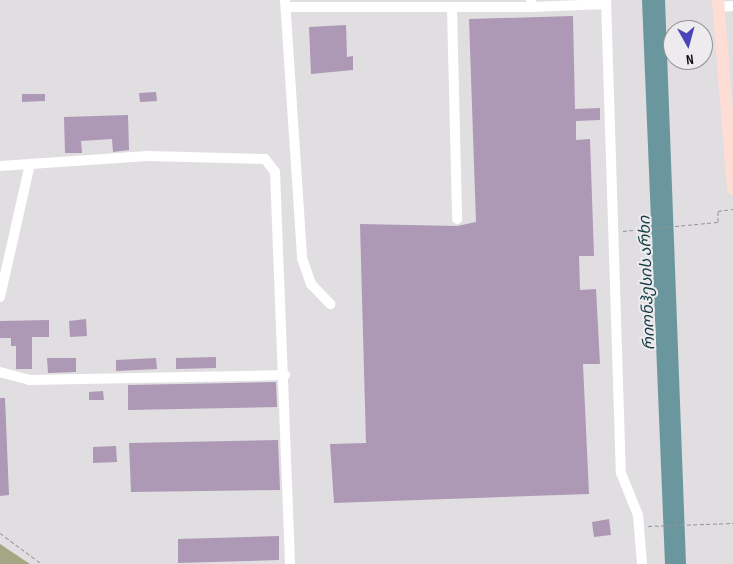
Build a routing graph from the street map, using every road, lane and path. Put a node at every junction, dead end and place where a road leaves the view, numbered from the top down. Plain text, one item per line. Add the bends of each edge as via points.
1 (606, 2) edge
2 (719, 3) edge
3 (285, 4) edge
4 (532, 4) edge
5 (733, 6) edge
6 (452, 9) junction
7 (730, 102) edge
8 (30, 164) junction
9 (0, 166) edge
10 (733, 189) edge
11 (733, 210) edge
12 (457, 219) dead end
13 (631, 230) dead end
14 (0, 297) edge
15 (330, 304) dead end
16 (0, 372) edge
17 (285, 375) junction
18 (733, 523) edge
19 (650, 526) dead end
20 (0, 533) edge
21 (42, 564) edge
22 (290, 564) edge
23 (642, 564) edge

1 - 4 lane
1 - 23 lane via 621,473 638,515
2 - 5 lane
2 - 7 main road
3 - 6 lane
3 - 15 lane via 302,258 311,284
4 - 6 lane
6 - 12 lane
7 - 10 main road
8 - 9 lane
8 - 14 lane
8 - 17 lane via 148,156 265,159 275,172
11 - 13 path via 718,211 718,222
16 - 17 lane via 29,380
17 - 22 lane
18 - 19 path
20 - 21 path

